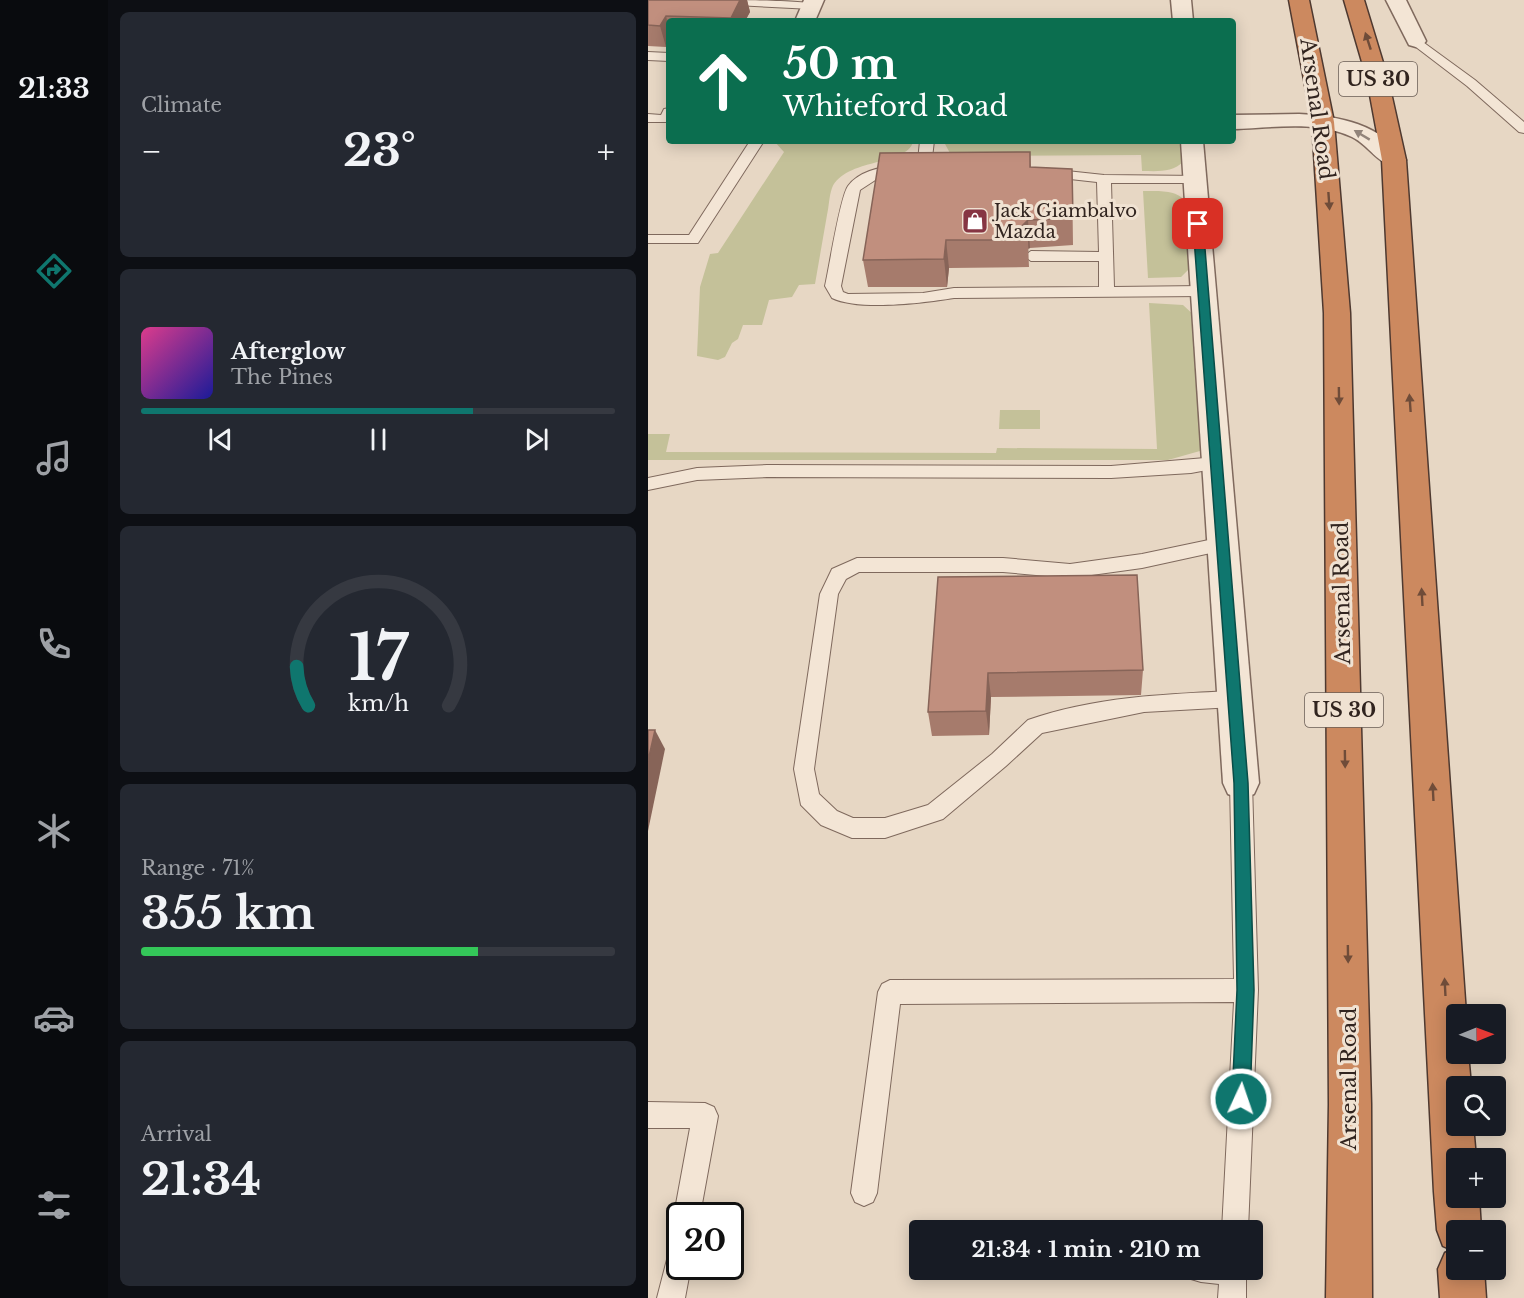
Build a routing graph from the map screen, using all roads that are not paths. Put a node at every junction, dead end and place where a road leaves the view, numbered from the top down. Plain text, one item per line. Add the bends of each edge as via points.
1 (716, 0) edge
2 (1181, 0) edge
3 (1299, 0) edge
4 (1354, 0) edge
5 (1396, 0) edge
6 (810, 9) edge
7 (1183, 18) edge
8 (1416, 41) joint
9 (648, 56) edge
10 (666, 57) edge
11 (648, 118) edge
12 (666, 119) edge
13 (1236, 122) edge
14 (1323, 122) junction
15 (1524, 129) edge
16 (755, 144) edge
17 (927, 144) edge
18 (1192, 144) edge
19 (1394, 160) junction
20 (924, 170) junction
21 (947, 170) edge
22 (1037, 171) edge
23 (1104, 179) junction
24 (1195, 179) junction
25 (648, 239) edge
26 (1031, 256) dead end
27 (1106, 257) junction
28 (1203, 291) junction
29 (1107, 292) junction
30 (1217, 463) junction
31 (648, 484) edge
32 (1223, 544) junction
33 (1234, 699) junction
34 (1241, 783) joint
35 (1246, 990) junction
36 (648, 1115) edge
37 (1453, 1148) edge
38 (864, 1193) dead end
39 (689, 1202) edge
40 (1235, 1220) edge
41 (675, 1280) edge
42 (1462, 1280) edge
43 (671, 1298) edge
44 (1349, 1298) edge
45 (1463, 1298) edge

1 - 6 lane
2 - 7 street
3 - 14 highway, Arsenal Road / US 30
19 -> 4 highway, US 30 via 1371,50
5 - 8 street
8 - 15 lane
9 - 10 lane
11 - 12 lane
13 - 14 street
19 -> 14 street via 1364,134
14 -> 44 highway, Arsenal Road / US 30 via 1337,313 1350,1104
16 - 25 lane via 693,240
17 - 20 lane
18 - 24 street
37 -> 19 highway, US 30
20 - 21 lane
20 - 29 lane via 891,170 872,175 854,189 833,286 837,295 868,299 954,293
22 - 23 lane
23 - 24 lane
23 - 27 lane
24 - 28 street
26 - 27 lane
27 - 29 lane
28 - 29 lane
28 - 30 street
30 - 31 lane via 1111,471 767,471 697,474
30 - 32 street
32 - 33 street
32 - 33 lane via 1070,571 1003,565 857,565 839,574 829,594 804,769 809,798 829,818 852,828 885,828 935,812 1035,726 1144,704
33 - 34 street
34 - 35 lane
35 - 38 lane via 890,992
35 - 40 lane
36 - 39 lane via 705,1116
41 - 43 lane
42 - 45 highway

